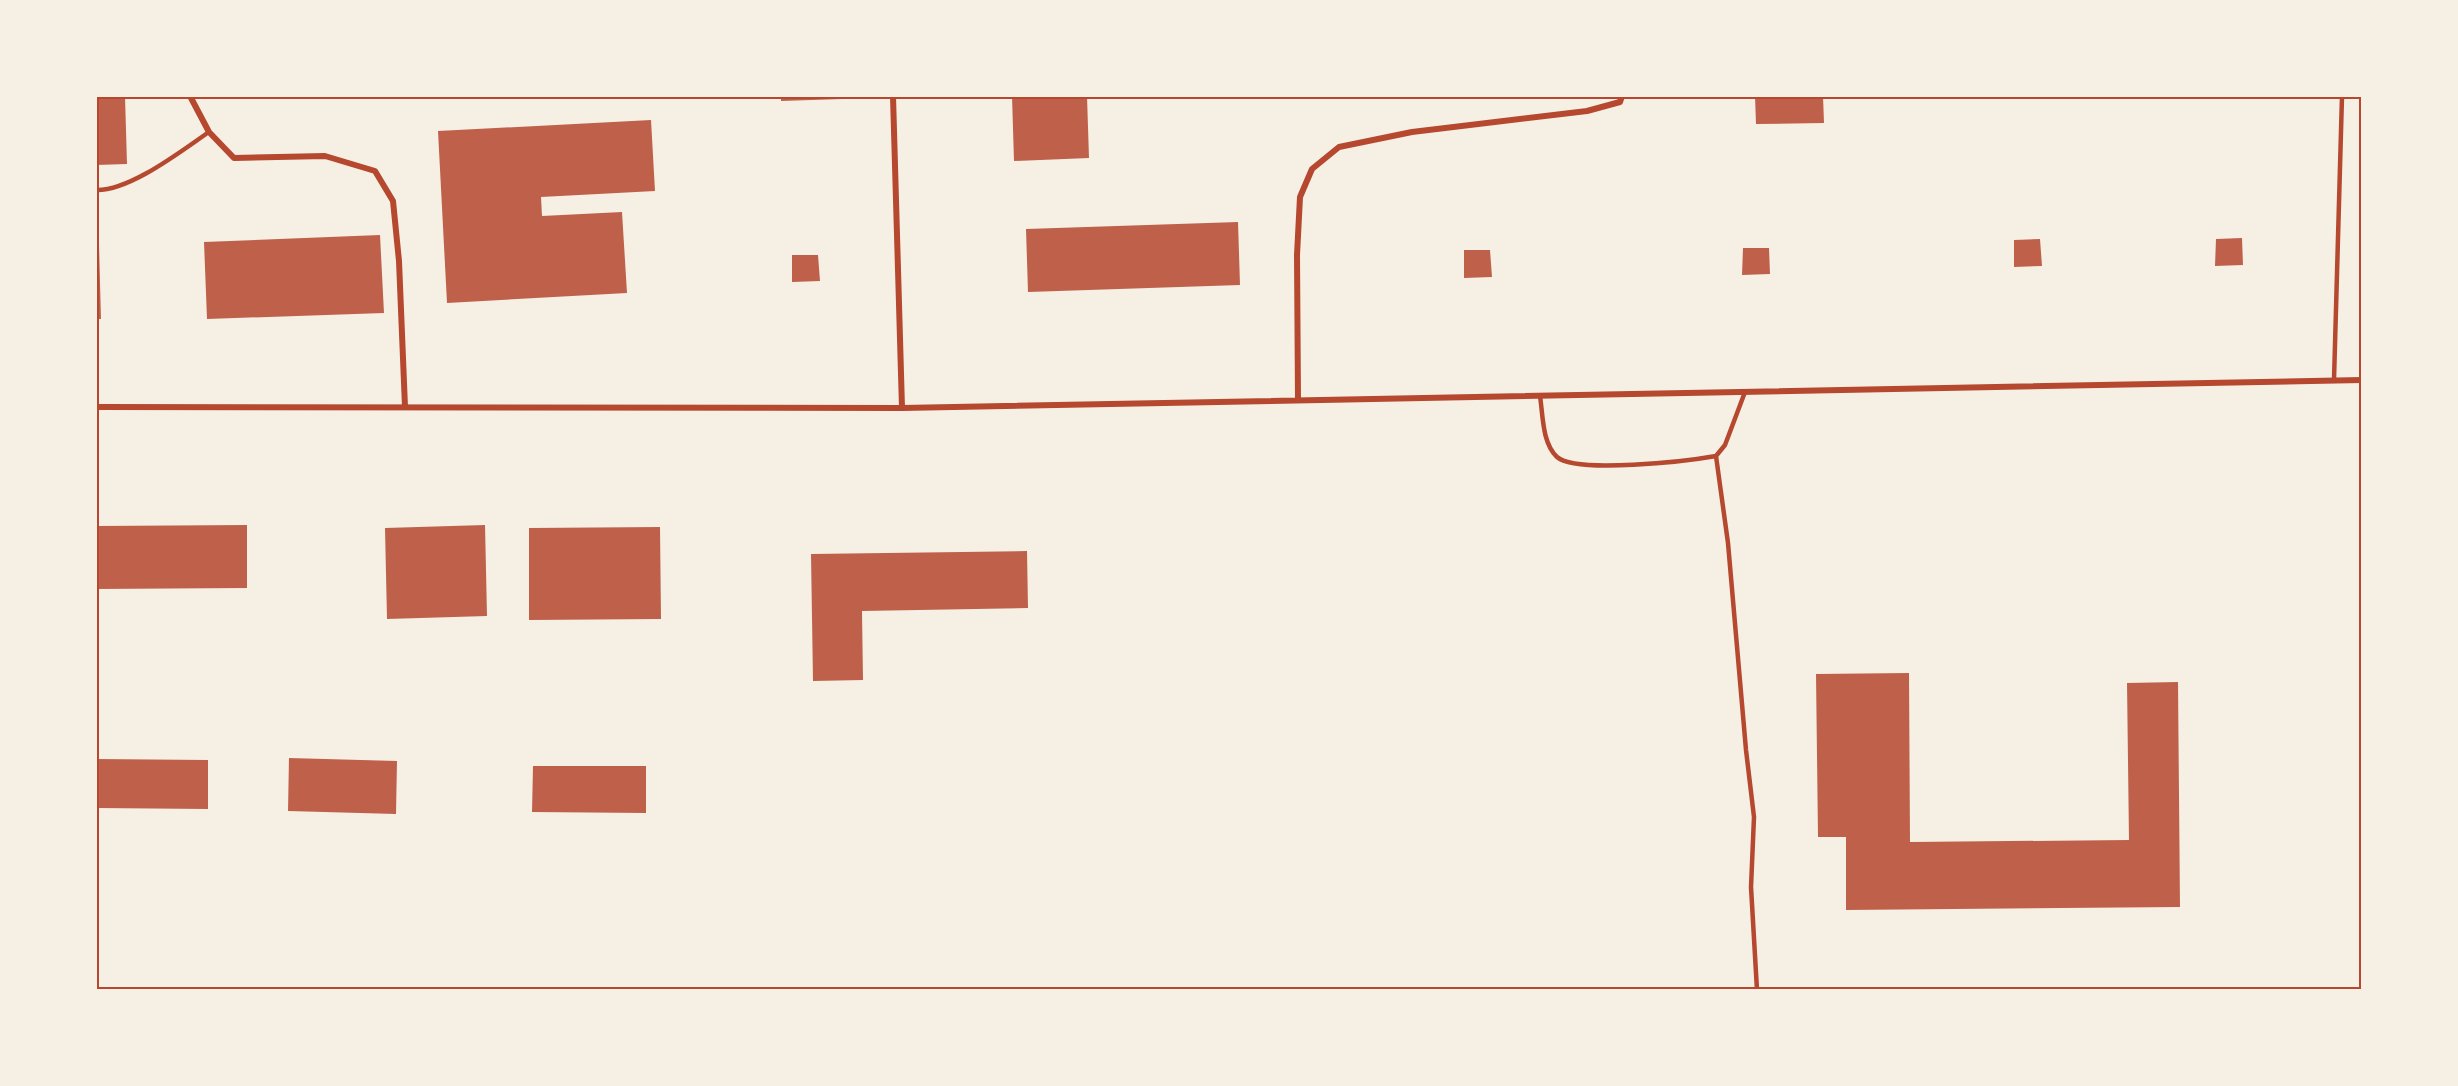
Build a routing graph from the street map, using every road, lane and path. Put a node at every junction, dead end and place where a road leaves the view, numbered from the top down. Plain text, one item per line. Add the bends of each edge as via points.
1 (190, 96) edge
2 (893, 96) edge
3 (1622, 96) edge
4 (2342, 96) edge
5 (209, 132) junction
6 (96, 190) edge
7 (2334, 380) junction
8 (2362, 380) edge
9 (1745, 392) junction
10 (1540, 396) junction
11 (1298, 400) junction
12 (96, 407) edge
13 (405, 407) junction
14 (902, 408) junction
15 (1716, 456) junction
16 (1757, 990) edge

1 - 5 street
2 - 14 street
3 - 11 street via 1620,102 1587,111 1412,132 1339,147 1312,169 1300,197
4 - 7 lane
5 - 6 lane via 155,168 108,190
5 - 13 street via 234,158 325,156 375,171 393,201
7 - 8 street
7 - 9 street
9 - 10 street
9 - 15 lane via 1725,445
10 - 11 street
10 - 15 lane via 1547,443 1557,457 1573,465 1678,462
11 - 14 street
12 - 13 street
13 - 14 street
15 - 16 lane via 1754,817 1751,887

